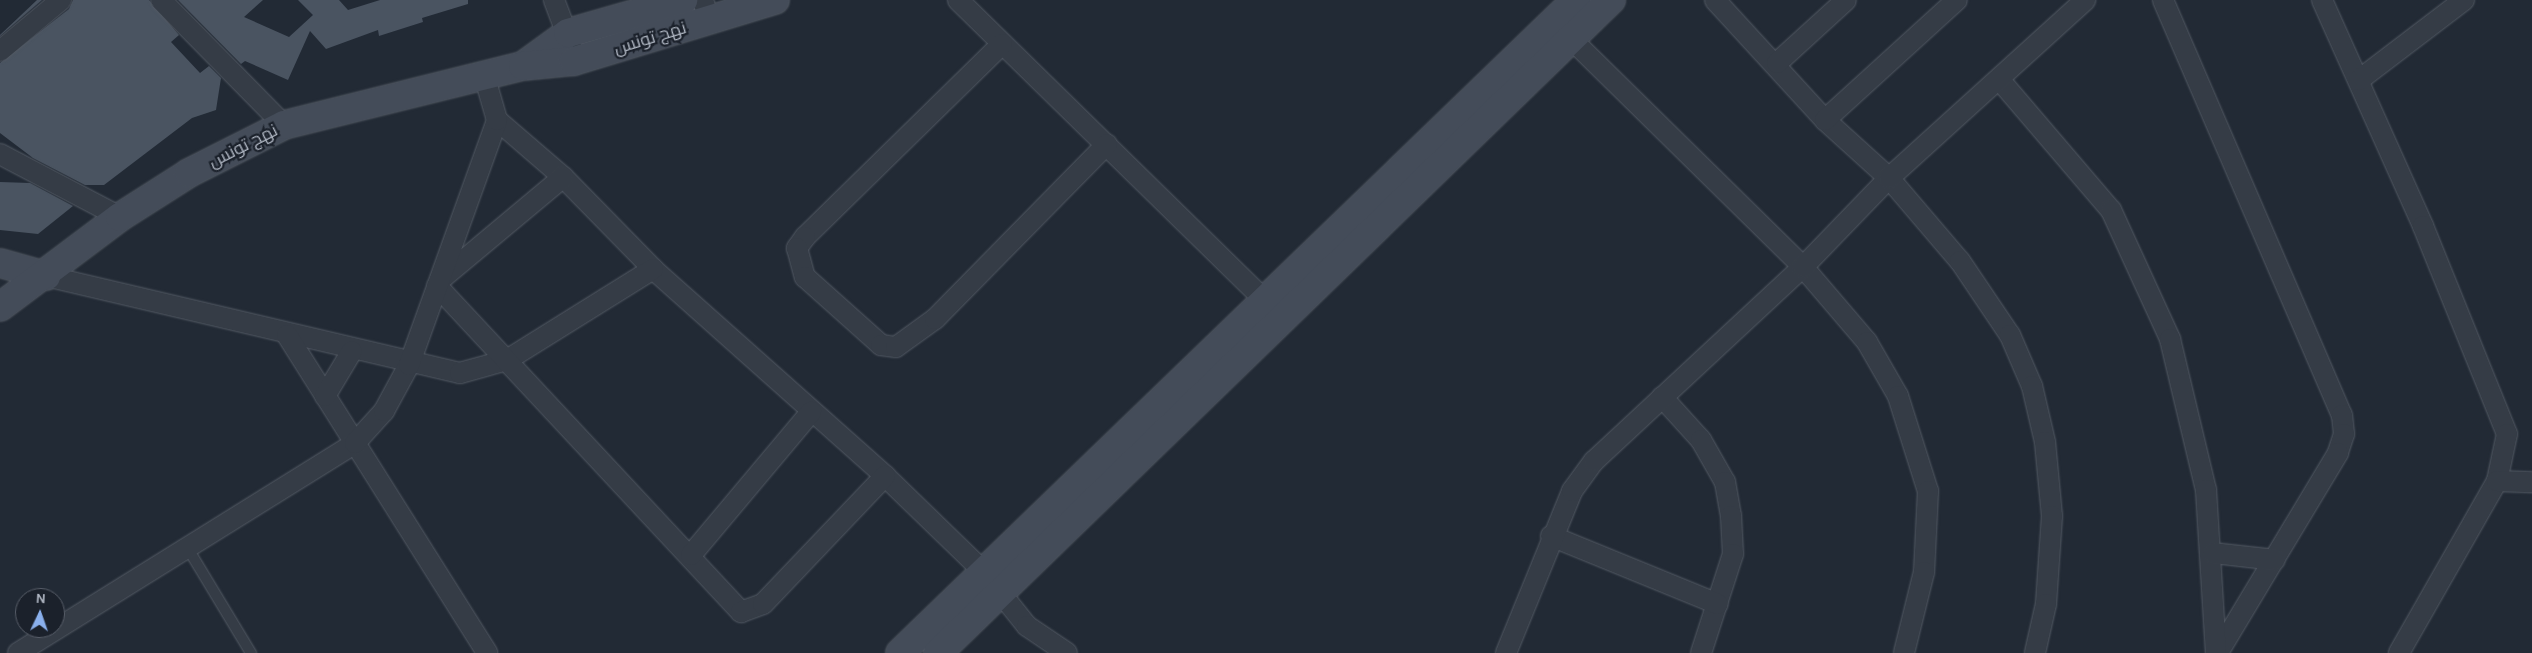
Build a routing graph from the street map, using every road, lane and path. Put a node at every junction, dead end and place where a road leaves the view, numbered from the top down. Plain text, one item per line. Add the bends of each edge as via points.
1 (61, 0) edge
2 (161, 0) edge
3 (554, 0) edge
4 (683, 0) edge
5 (775, 0) edge
6 (958, 0) edge
7 (1576, 0) edge
8 (1611, 0) edge
9 (1715, 0) edge
10 (1846, 0) edge
11 (1957, 0) edge
12 (2086, 0) edge
13 (2162, 0) edge
14 (2322, 0) edge
15 (2464, 0) edge
16 (706, 10) edge
17 (1562, 31) junction
18 (568, 33) junction
19 (1002, 44) junction
20 (0, 51) edge
21 (574, 61) junction
22 (1777, 63) junction
23 (523, 66) junction
24 (484, 75) junction
25 (1999, 79) junction
26 (2359, 80) junction
27 (497, 120) junction
28 (1825, 120) junction
29 (284, 125) junction
30 (1108, 144) junction
31 (0, 154) edge
32 (563, 177) junction
33 (1889, 178) junction
34 (120, 218) junction
35 (0, 264) edge
36 (1803, 267) junction
37 (653, 269) junction
38 (46, 276) junction
39 (438, 284) junction
40 (0, 307) edge
41 (1273, 308) junction
42 (286, 335) junction
43 (352, 351) junction
44 (508, 360) junction
45 (409, 364) junction
46 (326, 396) junction
47 (1662, 397) junction
48 (811, 412) junction
49 (355, 443) junction
50 (885, 476) junction
51 (2496, 481) junction
52 (2532, 482) edge
53 (1551, 536) junction
54 (187, 548) junction
55 (2213, 553) junction
56 (692, 555) junction
57 (2276, 560) junction
58 (991, 580) junction
59 (1718, 604) junction
60 (18, 653) edge
61 (251, 653) edge
62 (487, 653) edge
63 (900, 653) edge
64 (938, 653) edge
65 (1067, 653) edge
66 (1506, 653) edge
67 (1701, 653) edge
68 (1904, 653) edge
69 (2036, 653) edge
70 (2217, 653) edge
71 (2399, 653) edge

1 - 20 street
2 - 29 street
3 - 18 street
4 - 18 street, نهج تونس
5 - 16 street, نهج تونس
6 - 19 street
7 - 17 street
8 - 17 street
9 - 22 street
10 - 22 street
11 - 28 street
12 - 25 street
13 - 57 street via 2342,415 2344,434 2338,453
14 - 26 street
15 - 26 street
16 - 21 street, نهج تونس
17 - 36 street
17 - 41 street
18 - 21 street
18 - 23 street, نهج تونس
19 - 30 street
19 - 30 street via 805,237 797,248 805,277 881,345 896,347 935,319
21 - 23 street, نهج تونس
22 - 28 street
23 - 24 street, نهج تونس
24 - 27 street
24 - 29 street, نهج تونس
25 - 33 street
25 - 55 street via 2111,210 2141,269 2170,339 2197,439
26 - 51 street via 2502,413 2507,434
27 - 32 street
27 - 39 street
28 - 33 street
29 - 34 street, نهج تونس via 189,173
30 - 41 street
31 - 34 street
32 - 37 street
32 - 39 street
33 - 36 street
33 - 69 street via 1960,261 2010,335 2032,386 2045,442 2052,516 2046,604
34 - 38 street, نهج تونس
35 - 38 street
36 - 47 street
36 - 68 street via 1867,342 1898,396 1928,491 1924,572
37 - 44 street
37 - 48 street
38 - 40 street, نهج تونس
38 - 42 street
39 - 44 street
39 - 45 street
41 - 58 street
42 - 43 street
42 - 46 street
43 - 45 street
43 - 46 street
44 - 45 street via 460,373
44 - 56 street
45 - 49 street via 394,397
46 - 49 street
47 - 53 street via 1594,462 1572,491
47 - 59 street via 1701,440 1725,482 1733,554
48 - 50 street
48 - 56 street
49 - 54 street
49 - 62 street
50 - 56 street via 763,604 749,612 735,606
50 - 58 street
51 - 52 street
51 - 71 street
53 - 59 street
53 - 66 street
54 - 60 street
54 - 61 lane
55 - 57 street
55 - 70 street
57 - 70 street
58 - 63 street
58 - 64 street
58 - 65 street via 1027,626
59 - 67 street

